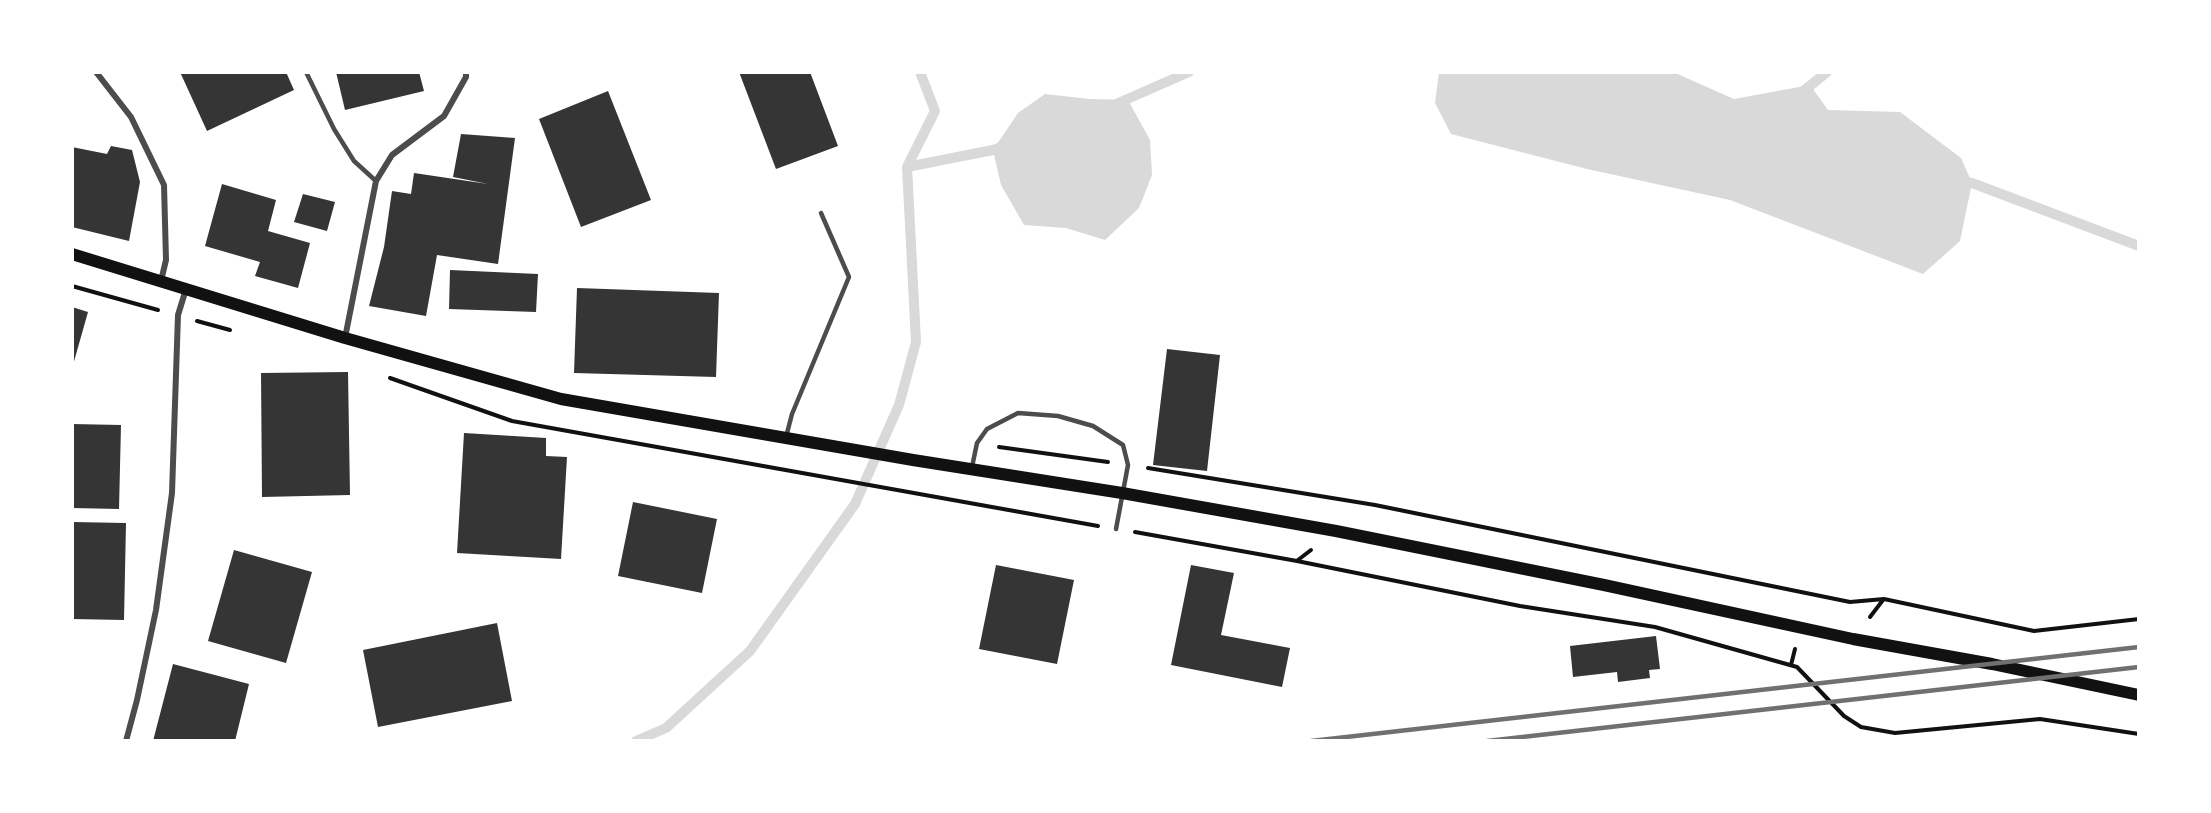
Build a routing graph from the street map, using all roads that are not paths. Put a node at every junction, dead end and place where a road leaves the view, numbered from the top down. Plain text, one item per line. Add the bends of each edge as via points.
1 (96, 72) edge
2 (306, 72) edge
3 (466, 72) edge
4 (376, 181) junction
5 (821, 213) dead end
6 (72, 254) edge
7 (161, 281) junction
8 (186, 289) junction
9 (345, 338) junction
10 (786, 437) junction
11 (971, 469) junction
12 (1122, 493) junction
13 (1116, 529) dead end
14 (2139, 695) edge
15 (126, 741) edge

1 - 7 street via 131,117 164,185 166,260
2 - 4 lane via 354,161
3 - 4 street via 444,116 392,155
4 - 9 street
5 - 10 lane via 849,276
6 - 7 main road
7 - 8 main road
8 - 9 main road
8 - 15 street via 178,315 172,493 156,610
9 - 10 main road via 561,399
10 - 11 main road
11 - 12 main road
11 - 12 lane via 977,443 987,429 1018,412 1058,416 1093,426 1122,445 1128,465
12 - 13 lane
12 - 14 main road via 1336,531

